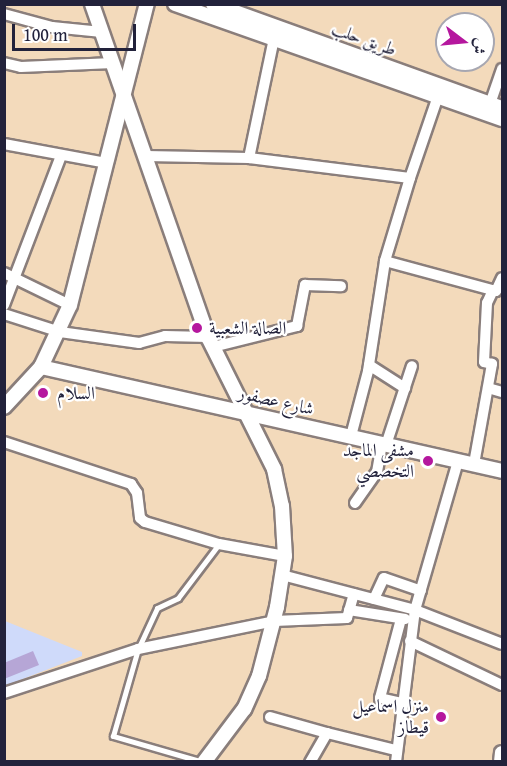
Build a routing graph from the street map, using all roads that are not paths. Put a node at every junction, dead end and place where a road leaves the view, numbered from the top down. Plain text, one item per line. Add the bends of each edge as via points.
1 (92, 4) edge
2 (147, 4) edge
3 (175, 4) edge
4 (221, 6) edge
5 (4, 14) edge
6 (102, 32) junction
7 (274, 38) junction
8 (4, 63) edge
9 (113, 63) junction
10 (502, 69) edge
11 (124, 94) junction
12 (438, 96) junction
13 (496, 106) edge
14 (502, 119) edge
15 (4, 144) edge
16 (61, 156) junction
17 (146, 156) junction
18 (249, 158) junction
19 (107, 163) junction
20 (410, 178) junction
21 (385, 261) junction
22 (4, 273) edge
23 (502, 278) edge
24 (16, 279) junction
25 (341, 286) dead end
26 (493, 290) junction
27 (70, 304) junction
28 (4, 305) edge
29 (4, 314) edge
30 (60, 332) junction
31 (210, 342) junction
32 (369, 365) junction
33 (412, 366) dead end
34 (41, 367) junction
35 (405, 388) junction
36 (488, 388) junction
37 (502, 392) edge
38 (4, 407) edge
39 (243, 412) junction
40 (351, 436) junction
41 (4, 442) edge
42 (384, 444) junction
43 (458, 461) junction
44 (474, 465) junction
45 (502, 471) edge
46 (355, 503) dead end
47 (219, 543) junction
48 (285, 556) junction
49 (282, 575) junction
50 (421, 591) junction
51 (354, 594) junction
52 (374, 599) junction
53 (348, 614) junction
54 (414, 615) junction
55 (400, 619) junction
56 (273, 621) junction
57 (410, 641) junction
58 (502, 644) edge
59 (138, 649) junction
60 (502, 685) edge
61 (4, 693) edge
62 (402, 703) junction
63 (270, 717) dead end
64 (327, 733) junction
65 (502, 753) edge
66 (396, 756) edge
67 (203, 762) edge
68 (310, 762) edge
69 (501, 762) edge

1 - 6 main road
2 - 11 main road
3 - 7 main road
4 - 13 main road, طريق حلب
5 - 6 street via 52,27
6 - 9 main road
7 - 12 main road
7 - 18 street
8 - 9 street via 21,67
9 - 11 main road
10 - 13 street
11 - 17 main road
11 - 19 main road
12 - 14 main road
12 - 20 street
15 - 16 street
16 - 19 street
16 - 24 street
17 - 18 street
17 - 31 main road
18 - 20 street
19 - 27 main road
20 - 21 street
21 - 26 street
21 - 32 street
22 - 24 street
23 - 26 street
24 - 27 street
24 - 28 street
25 - 31 street via 305,285 297,326
26 - 36 street via 488,303 484,362 492,364
27 - 30 main road
29 - 30 street
30 - 31 street via 139,343 165,336
30 - 34 main road
31 - 39 main road
32 - 35 street
32 - 40 street
33 - 35 street
34 - 38 main road
34 - 39 main road, شارع عصفور
35 - 42 street
36 - 37 street
36 - 44 street
39 - 40 main road, شارع عصفور
39 - 48 main road via 274,469 282,506
40 - 42 main road, شارع عصفور
41 - 47 street via 131,484 137,493 140,518 145,522
42 - 43 main road, شارع عصفور
42 - 46 street via 377,472
43 - 44 main road, شارع عصفور
43 - 50 street
44 - 45 main road, شارع عصفور
47 - 48 street
47 - 59 lane via 178,598 157,608
48 - 49 main road
49 - 51 street
49 - 56 main road
50 - 52 street via 384,578
50 - 54 street
51 - 52 street
51 - 53 street
52 - 54 street
53 - 55 street
53 - 56 street
54 - 55 street
54 - 57 street
54 - 58 street
55 - 62 street via 380,698
56 - 59 street
56 - 67 main road via 259,676 244,710
57 - 60 street
57 - 62 street
59 - 61 street
59 - 67 lane via 113,736
62 - 66 street
63 - 64 street
64 - 66 street
64 - 68 street
65 - 69 main road

